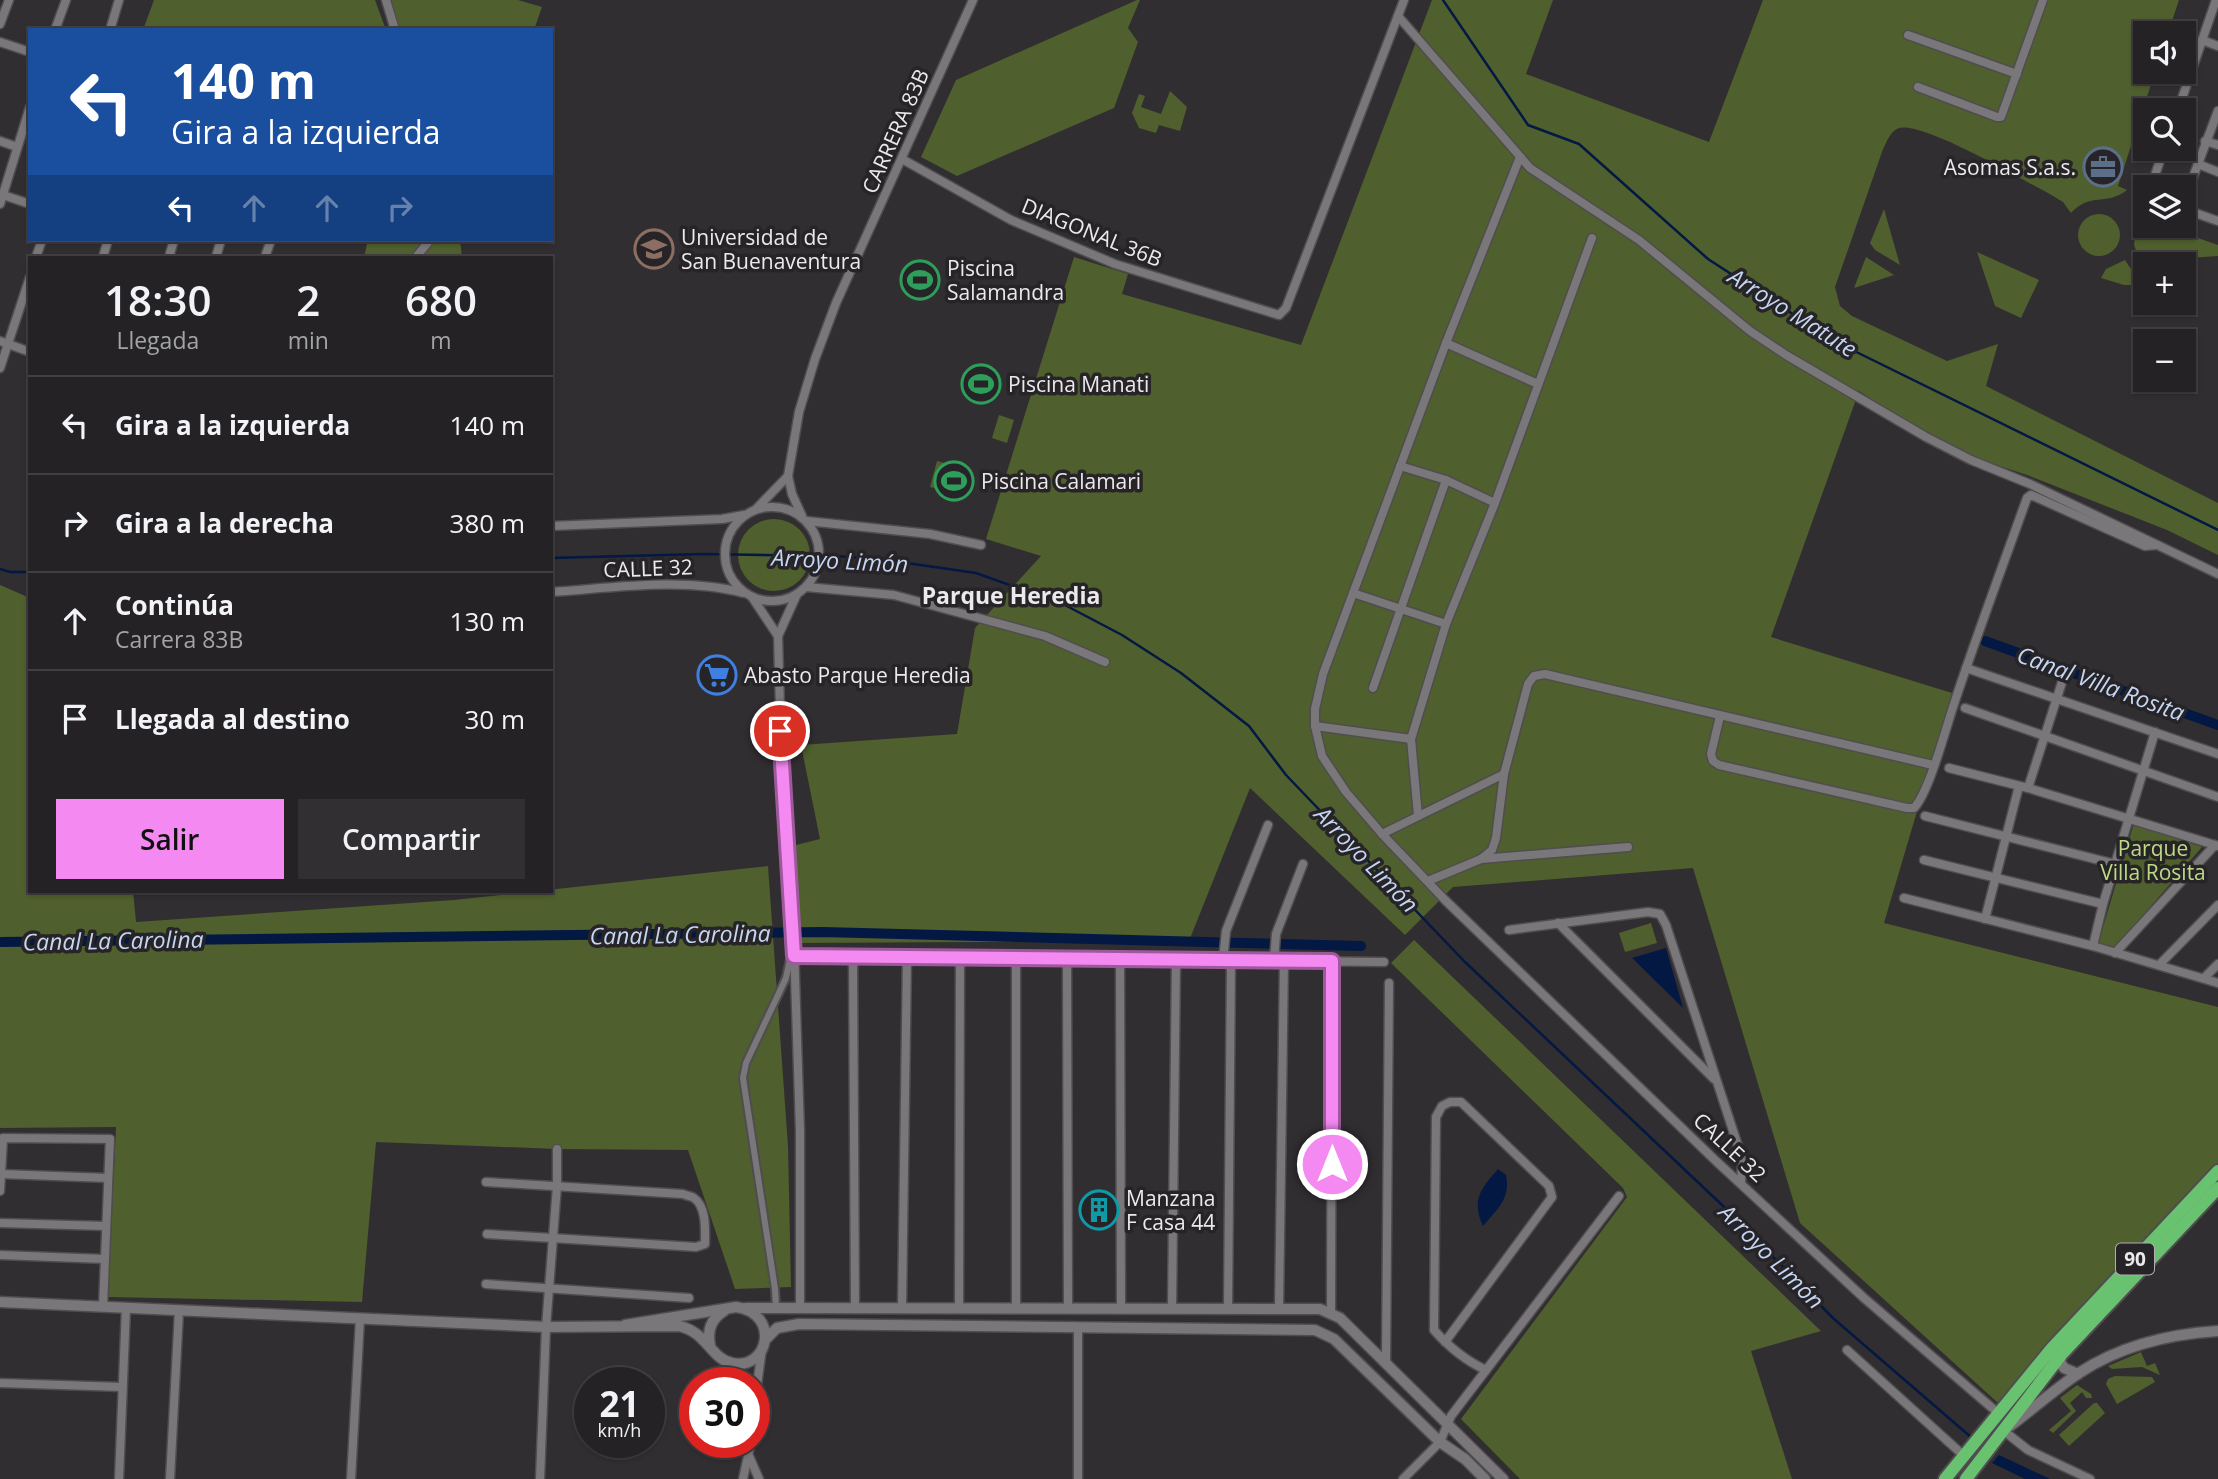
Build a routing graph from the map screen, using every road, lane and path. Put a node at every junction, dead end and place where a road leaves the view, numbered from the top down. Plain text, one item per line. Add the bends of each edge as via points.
1 (9, 0) edge
2 (66, 0) edge
3 (386, 0) edge
4 (973, 0) edge
5 (1404, 0) edge
6 (2043, 0) edge
7 (2216, 0) edge
8 (116, 1) edge
9 (1398, 16) junction
10 (0, 24) edge
11 (56, 28) edge
12 (110, 28) edge
13 (394, 28) edge
14 (1908, 35) dead end
15 (2202, 40) junction
16 (0, 42) edge
17 (2218, 46) edge
18 (28, 51) edge
19 (2017, 74) junction
20 (1918, 88) dead end
21 (2182, 98) edge
22 (2218, 111) edge
23 (27, 125) edge
24 (0, 141) edge
25 (2205, 141) junction
26 (2218, 145) edge
27 (17, 148) junction
28 (1520, 157) junction
29 (902, 159) junction
30 (2198, 164) junction
31 (2218, 172) edge
32 (2194, 175) edge
33 (1, 198) edge
34 (28, 204) edge
35 (2196, 213) edge
36 (2218, 221) edge
37 (1592, 238) dead end
38 (428, 242) edge
39 (417, 256) edge
40 (28, 282) edge
41 (4, 342) edge
42 (1446, 344) junction
43 (28, 351) edge
44 (0, 368) edge
45 (1538, 384) junction
46 (1400, 466) junction
47 (788, 476) junction
48 (1446, 480) junction
49 (1494, 503) junction
50 (755, 509) junction
51 (744, 515) junction
52 (804, 518) junction
53 (553, 526) edge
54 (981, 545) dead end
55 (2157, 545) junction
56 (2218, 574) edge
57 (806, 587) junction
58 (553, 592) edge
59 (1353, 593) junction
60 (797, 594) junction
61 (749, 595) junction
62 (1400, 609) junction
63 (1446, 624) junction
64 (778, 636) junction
65 (1105, 662) dead end
66 (1966, 668) junction
67 (2063, 679) dead end
68 (1373, 688) dead end
69 (2056, 698) junction
70 (1965, 708) dead end
71 (1720, 716) junction
72 (1315, 726) junction
73 (2155, 732) junction
74 (2044, 736) junction
75 (1411, 740) junction
76 (2218, 754) edge
77 (1933, 765) junction
78 (1949, 768) dead end
79 (2144, 771) junction
80 (1504, 774) junction
81 (2023, 787) junction
82 (2218, 797) edge
83 (1418, 816) junction
84 (1925, 816) dead end
85 (2130, 818) junction
86 (1268, 825) dead end
87 (1382, 834) junction
88 (2006, 837) junction
89 (2216, 845) edge
90 (1629, 847) dead end
91 (1481, 859) junction
92 (1924, 860) dead end
93 (1303, 864) dead end
94 (2115, 864) junction
95 (1996, 878) junction
96 (1429, 881) junction
97 (1904, 898) dead end
98 (2103, 904) junction
99 (2218, 905) edge
100 (1986, 919) junction
101 (1558, 923) junction
102 (1508, 930) dead end
103 (2093, 946) junction
104 (2115, 953) junction
105 (794, 956) junction
106 (853, 957) junction
107 (907, 957) junction
108 (960, 958) junction
109 (1016, 958) junction
110 (1067, 959) junction
111 (1120, 959) junction
112 (1176, 960) junction
113 (1227, 960) junction
114 (1273, 961) junction
115 (1283, 961) junction
116 (1332, 961) junction
117 (1384, 962) dead end
118 (2218, 964) edge
119 (2159, 965) junction
120 (2204, 978) junction
121 (1389, 982) dead end
122 (2218, 982) edge
123 (1716, 1082) junction
124 (556, 1149) dead end
125 (2218, 1171) edge
126 (1, 1174) edge
127 (108, 1178) junction
128 (486, 1182) dead end
129 (1741, 1183) junction
130 (557, 1185) junction
131 (2218, 1188) edge
132 (0, 1191) edge
133 (1619, 1196) dead end
134 (0, 1223) edge
135 (106, 1226) junction
136 (487, 1234) dead end
137 (553, 1238) junction
138 (0, 1255) edge
139 (105, 1259) junction
140 (486, 1284) dead end
141 (549, 1290) junction
142 (689, 1298) dead end
143 (0, 1302) edge
144 (103, 1307) junction
145 (776, 1307) junction
146 (126, 1308) junction
147 (746, 1308) junction
148 (800, 1308) junction
149 (855, 1308) junction
150 (902, 1308) junction
151 (958, 1308) junction
152 (1016, 1308) junction
153 (1068, 1308) junction
154 (727, 1309) junction
155 (1121, 1309) junction
156 (1172, 1309) junction
157 (1196, 1309) junction
158 (1228, 1309) junction
159 (1279, 1309) junction
160 (180, 1311) junction
161 (1331, 1313) junction
162 (360, 1319) junction
163 (625, 1325) junction
164 (547, 1327) junction
165 (1078, 1327) junction
166 (1196, 1328) junction
167 (2218, 1331) edge
168 (1445, 1342) junction
169 (764, 1344) junction
170 (711, 1346) junction
171 (1847, 1350) dead end
172 (2061, 1354) junction
173 (1386, 1362) junction
174 (730, 1363) junction
175 (733, 1367) edge
176 (760, 1367) edge
177 (1486, 1370) junction
178 (2078, 1374) junction
179 (0, 1383) edge
180 (122, 1387) junction
181 (1998, 1413) junction
182 (1447, 1422) junction
183 (2001, 1435) junction
184 (1440, 1442) junction
185 (1964, 1455) junction
186 (748, 1458) edge
187 (750, 1458) edge
188 (118, 1479) edge
189 (170, 1479) edge
190 (351, 1479) edge
191 (540, 1479) edge
192 (743, 1479) edge
193 (759, 1479) edge
194 (1078, 1479) edge
195 (1404, 1479) edge
196 (1485, 1479) edge
197 (1503, 1479) edge
198 (1945, 1479) edge
199 (1966, 1479) edge
200 (2090, 1479) edge

1 - 10 street
2 - 11 street
3 - 13 street
4 - 29 street, CARRERA 83B
5 - 9 street
6 - 19 street
7 - 15 street
8 - 12 street
9 - 28 street
9 - 29 street, DIAGONAL 36B via 1286,308 1279,316 1115,264 1011,220
14 - 19 street
15 - 17 street
15 - 21 street
16 - 18 street
19 - 20 street via 2001,117
22 - 25 street
23 - 27 street
24 - 27 street
25 - 26 street
25 - 30 street
27 - 33 street
28 - 42 street
28 - 55 street via 1639,240 1786,355 1926,437
29 - 47 street, CARRERA 83B via 815,359 799,412
30 - 31 street
30 - 32 street
33 - 34 street
35 - 36 street
37 - 45 street
38 - 39 street
40 - 41 street
41 - 43 street
41 - 44 street
42 - 45 street
42 - 46 street
45 - 49 street
46 - 48 street
46 - 59 street
47 - 50 street
47 - 52 street, CARRERA 83B
48 - 49 street
48 - 62 street
49 - 63 street
50 - 51 street
50 - 52 street via 779,506
51 - 53 street
51 - 61 street via 727,538 726,566 730,577
52 - 54 street
52 - 57 street via 819,545 818,568
55 - 56 street
55 - 66 street via 2145,546 2031,495
57 - 60 street
57 - 65 street via 894,595 1045,636
58 - 61 street, CALLE 32 via 705,586
59 - 62 street
59 - 72 street via 1323,674
60 - 61 street via 775,601
60 - 64 street
61 - 64 street
62 - 63 street
62 - 68 street
63 - 75 street
64 - 105 street
66 - 69 street
66 - 77 street
67 - 69 street
69 - 73 street
69 - 74 street
70 - 74 street
71 - 77 street
71 - 77 street via 1711,754 1719,765 1914,808
71 - 80 street via 1545,674 1534,676
72 - 75 street
72 - 87 street, CALLE 32 via 1322,757
73 - 76 street
73 - 79 street
74 - 79 street
74 - 81 street
75 - 83 street
78 - 81 street
79 - 82 street
79 - 85 street
80 - 83 street
80 - 91 street via 1496,838 1492,850
81 - 85 street
81 - 88 street
83 - 87 street
84 - 88 street
85 - 89 street
85 - 94 street
86 - 113 street via 1226,931
87 - 96 street, CALLE 32
88 - 94 street
88 - 95 street
89 - 104 street
90 - 91 street
91 - 96 street
92 - 95 street
93 - 114 street via 1276,934
94 - 98 street
95 - 98 street
95 - 100 street
96 - 129 street, CALLE 32
97 - 100 street
98 - 103 street
99 - 119 street
100 - 103 street
101 - 102 street
101 - 123 street
101 - 123 street via 1660,914
103 - 104 street
104 - 119 street
105 - 106 street
105 - 145 street via 743,1078
105 - 148 street
106 - 107 street
106 - 149 street
107 - 108 street
107 - 150 street
108 - 109 street
108 - 151 street
109 - 110 street
109 - 152 street
110 - 111 street
110 - 153 street
111 - 112 street
111 - 155 street
112 - 113 street
112 - 156 street
113 - 114 street
113 - 158 street
114 - 115 street
115 - 116 street
115 - 159 street
116 - 117 street
116 - 161 street
118 - 120 street
119 - 120 street
120 - 122 street
121 - 173 street
123 - 129 street via 1739,1149
124 - 130 street
125 - 181 highway, 90 via 2052,1348
126 - 127 street
126 - 127 street via 3,1138 110,1139
126 - 132 street
127 - 135 street
128 - 130 street
129 - 181 street, CALLE 32
130 - 137 street
130 - 137 street via 695,1198 706,1228 705,1244
131 - 172 highway, 90
133 - 177 street
134 - 135 street
135 - 139 street
136 - 137 street
137 - 141 street
138 - 139 street
139 - 144 street
140 - 141 street
141 - 142 street
141 - 164 street
143 - 144 street
144 - 146 street
145 - 147 street
145 - 148 street
146 - 160 street
146 - 180 street
147 - 154 street
147 - 169 street via 761,1320
148 - 149 street
149 - 150 street
150 - 151 street
151 - 152 street
152 - 153 street
153 - 155 street
154 - 163 street
154 - 170 street via 713,1320
155 - 156 street
156 - 157 street
157 - 158 street
157 - 166 street
158 - 159 street
159 - 161 street
160 - 162 street
160 - 189 street
161 - 173 street
162 - 164 street
162 - 190 street
163 - 164 street
163 - 170 street via 689,1328
164 - 191 street
165 - 166 street
165 - 169 street via 789,1325 773,1330
165 - 194 street
166 - 184 street via 1322,1332
167 - 178 street via 2140,1344
168 - 168 street via 1552,1197 1549,1186 1533,1169 1461,1102 1454,1101 1442,1106 1436,1118 1434,1330
168 - 177 street
169 - 174 street via 748,1362
169 - 176 street
170 - 174 street
171 - 185 street
172 - 178 street via 2064,1368
172 - 183 highway, 90
173 - 182 street
174 - 175 street
177 - 182 street
178 - 183 street
179 - 180 street
180 - 188 street
181 - 185 highway, 90
182 - 184 street
182 - 197 street
183 - 199 highway, 90
183 - 200 street
184 - 195 street
184 - 196 street
185 - 198 highway, 90
186 - 192 street
187 - 193 street

